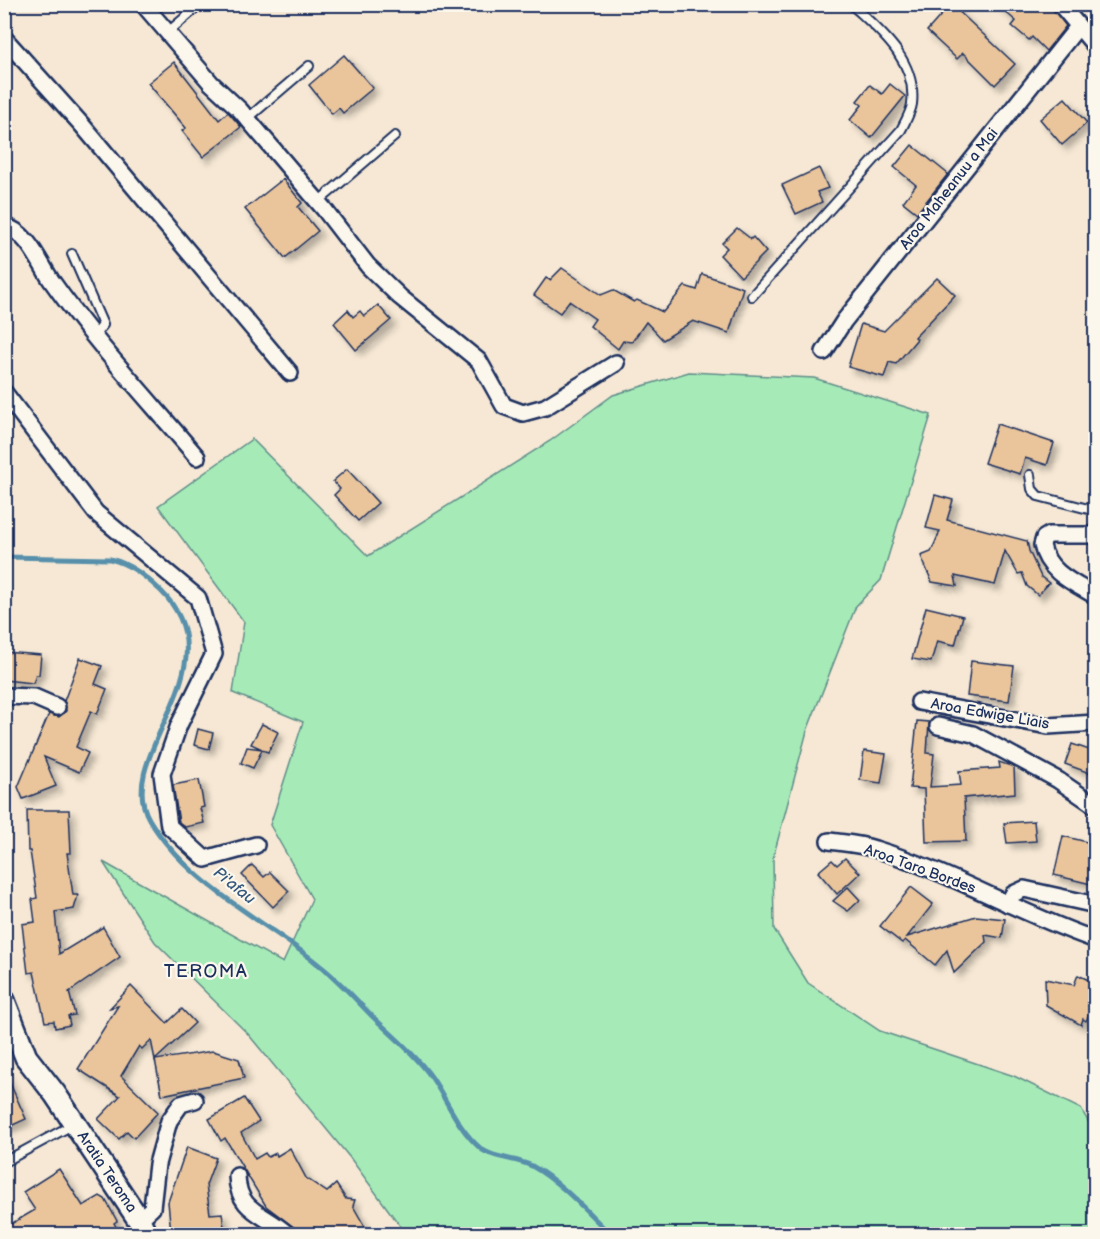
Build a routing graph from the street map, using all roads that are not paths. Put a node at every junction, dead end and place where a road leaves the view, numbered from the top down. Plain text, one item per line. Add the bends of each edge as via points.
1 (143, 4) edge
2 (201, 4) edge
3 (851, 4) edge
4 (1060, 4) edge
5 (1077, 28) junction
6 (168, 32) junction
7 (4, 38) edge
8 (1095, 47) edge
9 (309, 66) dead end
10 (247, 118) junction
11 (395, 136) dead end
12 (318, 202) junction
13 (4, 226) edge
14 (72, 254) dead end
15 (753, 296) dead end
16 (94, 336) junction
17 (824, 352) dead end
18 (616, 363) dead end
19 (290, 373) dead end
20 (4, 392) edge
21 (198, 457) dead end
22 (1030, 475) dead end
23 (1095, 512) edge
24 (1095, 535) edge
25 (1095, 596) edge
26 (4, 696) edge
27 (920, 702) dead end
28 (57, 707) dead end
29 (1095, 723) edge
30 (938, 726) dead end
31 (1095, 806) edge
32 (830, 841) dead end
33 (256, 845) dead end
34 (1008, 904) junction
35 (1095, 905) edge
36 (1095, 940) edge
37 (4, 1001) edge
38 (195, 1100) dead end
39 (75, 1124) junction
40 (4, 1162) edge
41 (237, 1176) dead end
42 (143, 1227) edge
43 (287, 1234) edge

1 - 6 street
2 - 6 lane
3 - 15 lane via 894,44 910,80 912,105 901,130
4 - 5 street
5 - 8 street
5 - 17 street, Aroa Maheanuu a Mai via 844,321
6 - 10 street
7 - 19 street
9 - 10 lane
10 - 12 street
11 - 12 lane
12 - 18 street via 368,266 479,361 504,406 523,413 545,407
13 - 16 street via 21,235
14 - 16 lane via 103,325
16 - 21 street
20 - 33 street via 96,513 198,598 214,654 179,725 162,774 169,826 205,859
22 - 23 lane via 1032,489 1038,496
24 - 25 street via 1049,535 1042,545 1048,563
26 - 28 street via 34,698
27 - 29 street, Aroa Edwige Liais via 1048,726
30 - 31 street via 982,738 1058,780
32 - 34 street, Aroa Taro Bordes via 874,848
34 - 35 street via 1013,894 1024,889
34 - 36 street, Aroa Taro Bordes
37 - 39 main road, Aratia Teroma via 26,1057
38 - 42 street, Aratia Teroma via 182,1104 169,1121 157,1164 152,1208
39 - 40 lane, Aratia Teroma
39 - 42 main road, Aratia Teroma
41 - 43 street via 237,1192 246,1206

